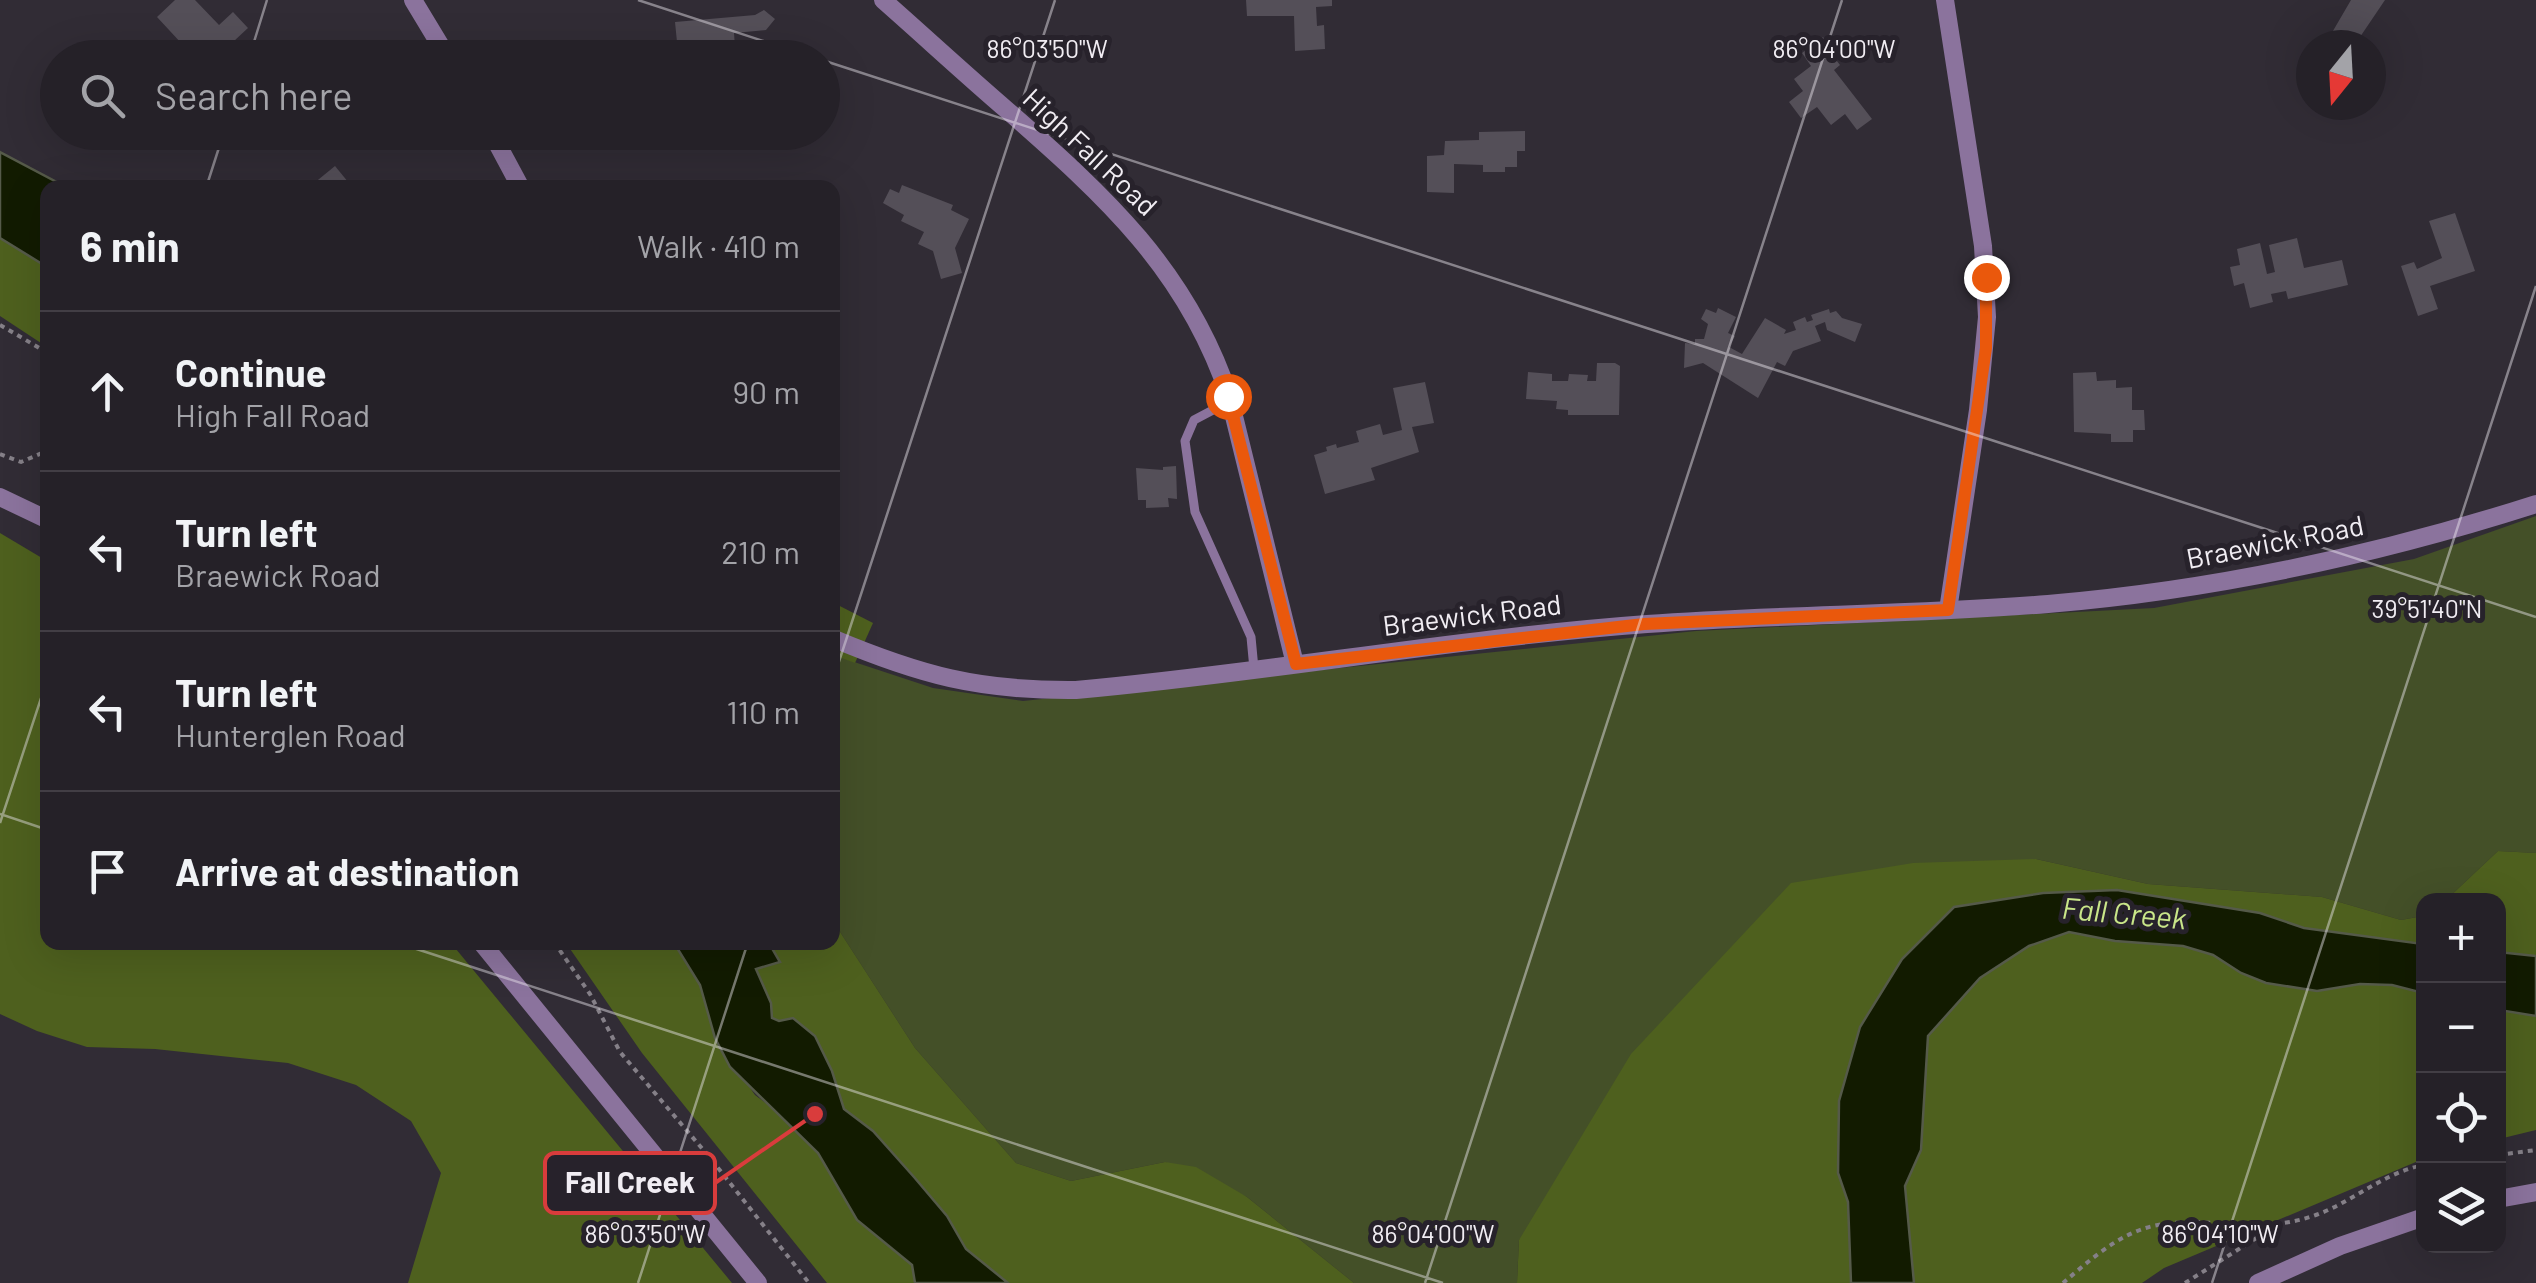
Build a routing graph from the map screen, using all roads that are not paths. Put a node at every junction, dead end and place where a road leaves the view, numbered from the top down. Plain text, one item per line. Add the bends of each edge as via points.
1 (413, 0) edge
2 (883, 0) edge
3 (1945, 0) edge
4 (437, 40) edge
5 (501, 150) edge
6 (517, 180) edge
7 (1230, 401) junction
8 (0, 497) edge
9 (2536, 504) edge
10 (40, 516) edge
11 (1948, 610) junction
12 (840, 641) edge
13 (1296, 664) junction
14 (1254, 670) junction
15 (487, 950) edge
16 (2536, 1192) edge
17 (2506, 1198) edge
18 (2416, 1220) edge
19 (758, 1283) edge
20 (2258, 1283) edge

1 - 4 street
2 - 7 street, High Fall Road via 1085,178 1145,242 1189,306
3 - 11 street via 1983,246 1987,317
5 - 6 street
7 - 13 street, High Fall Road
7 - 14 lane via 1194,420 1185,441 1195,512 1252,637
8 - 10 street
9 - 11 street, Braewick Road via 2436,536 2208,584
11 - 13 street, Braewick Road via 1644,624
12 - 14 street, Braewick Road via 912,670 1037,690
13 - 14 street, Braewick Road
15 - 19 street
16 - 17 street
18 - 20 street

